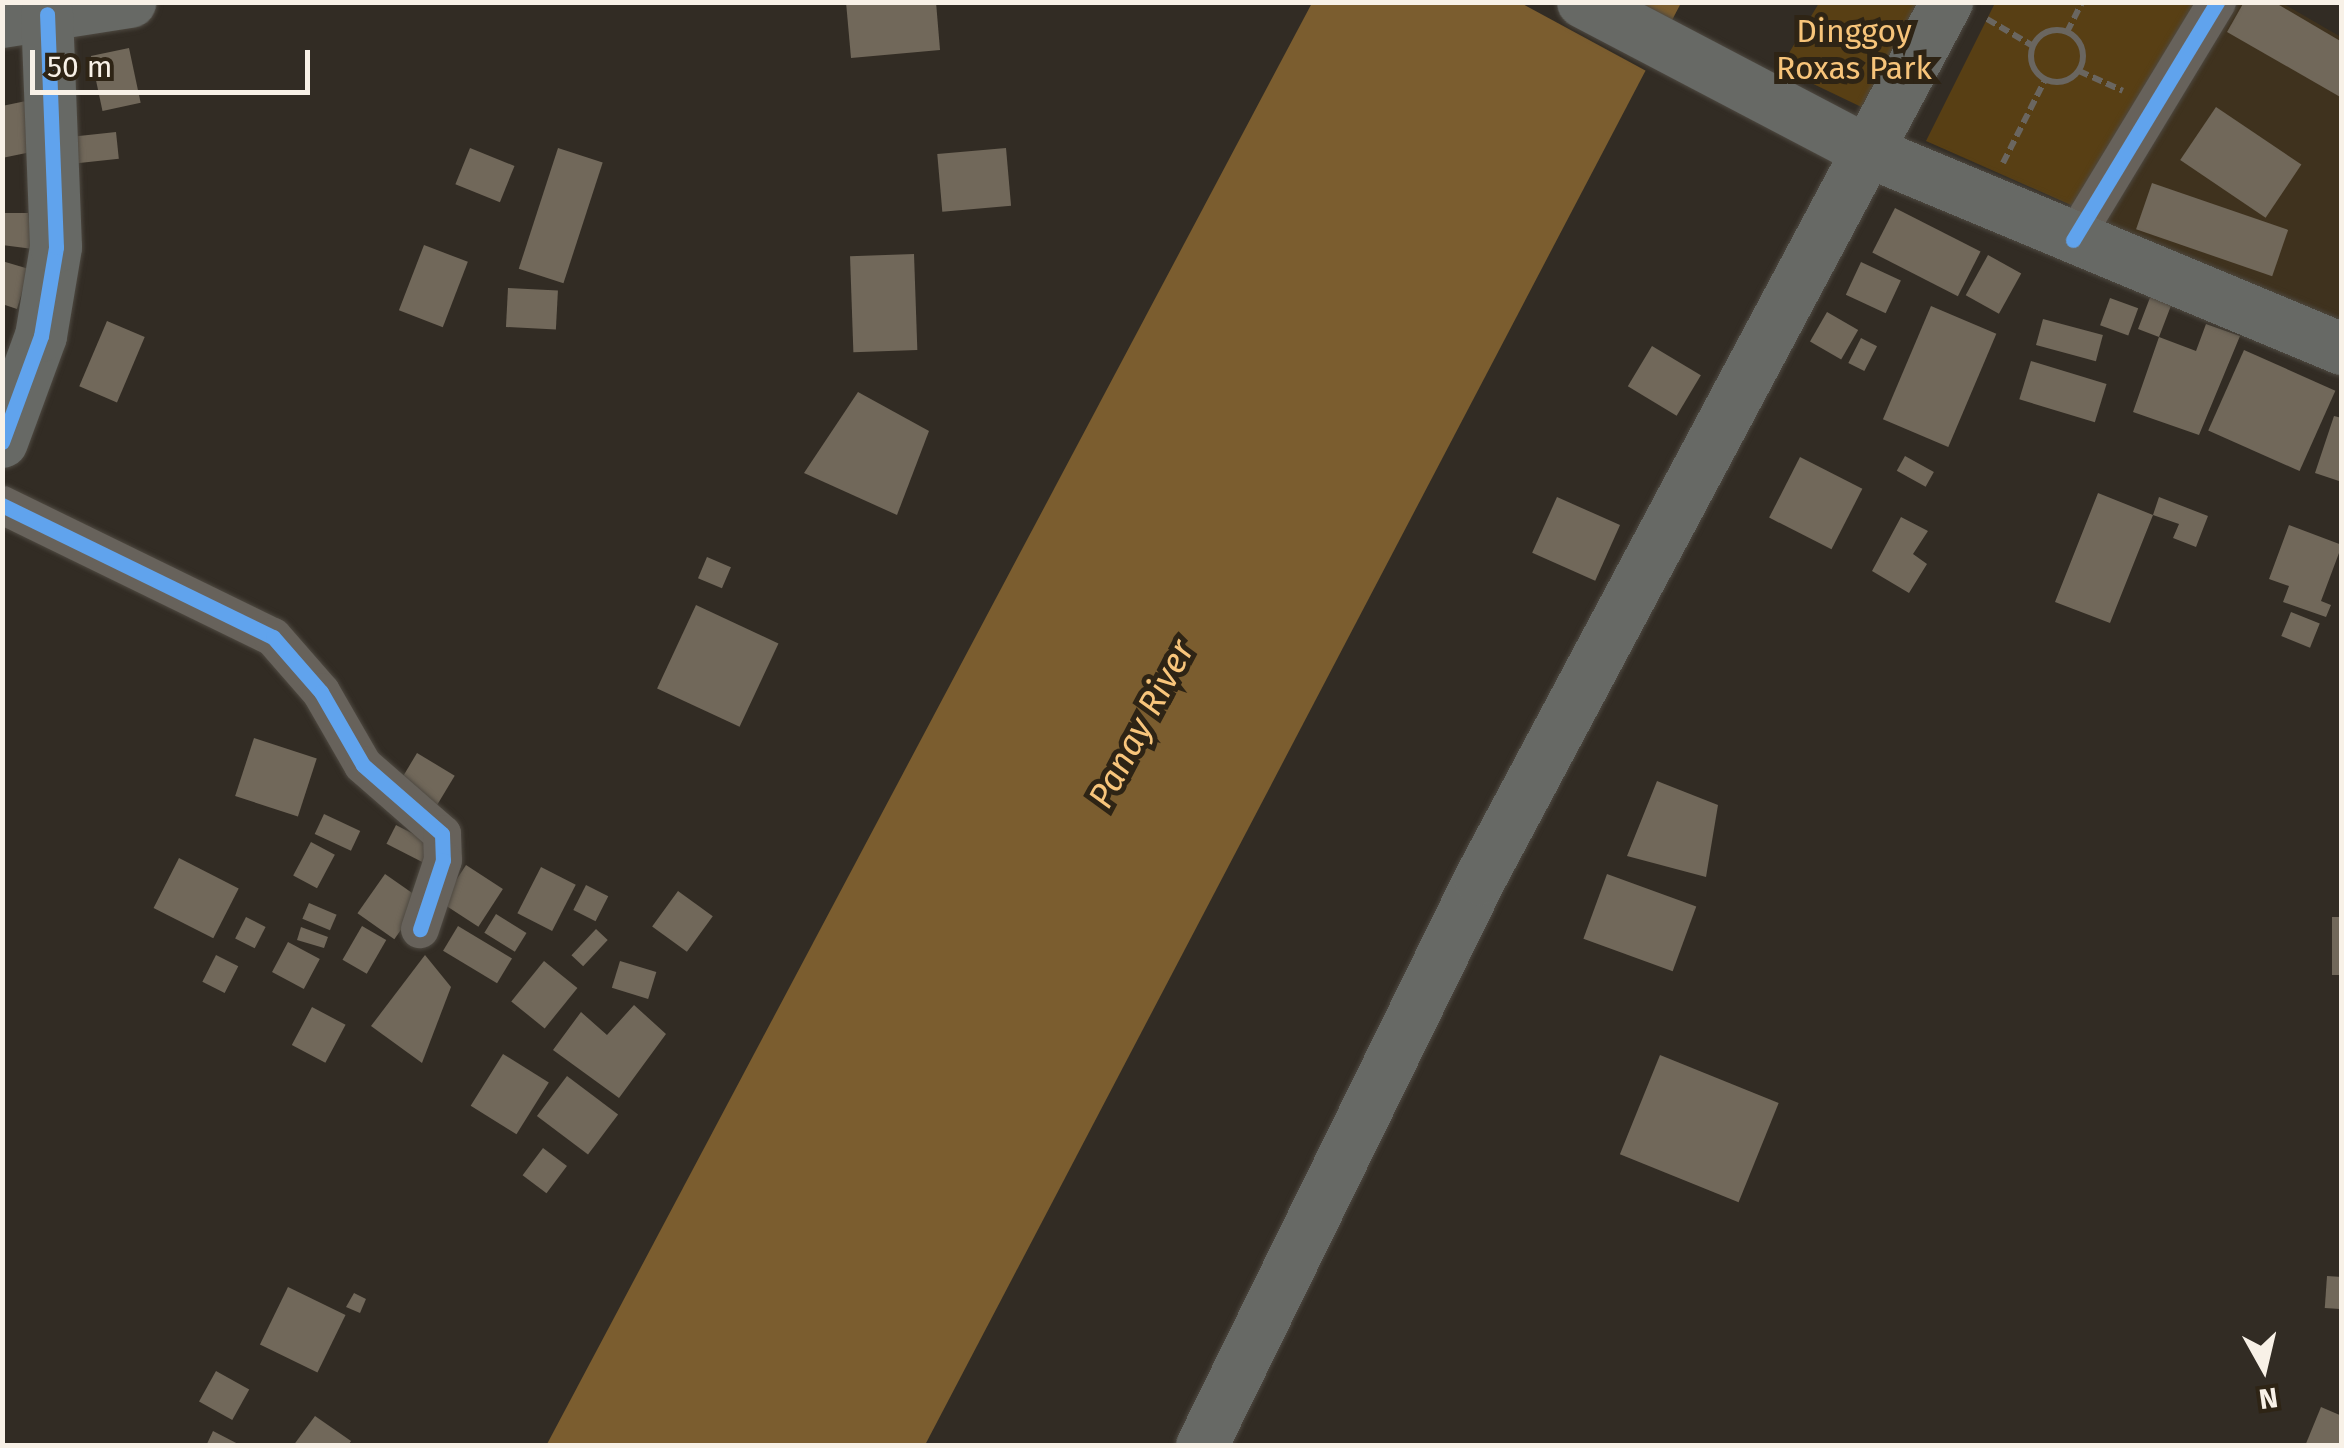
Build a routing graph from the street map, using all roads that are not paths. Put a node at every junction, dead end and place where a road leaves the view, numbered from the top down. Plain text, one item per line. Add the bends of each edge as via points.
1 (130, 2) edge
2 (1583, 2) edge
3 (2216, 2) edge
4 (1960, 7) edge
5 (25, 18) edge
6 (1867, 151) junction
7 (2072, 240) junction
8 (2342, 349) edge
9 (2, 442) edge
10 (2, 506) edge
11 (420, 929) dead end
12 (1202, 1446) edge

1 - 5 main road
2 - 6 main road
3 - 7 street
4 - 6 main road
5 - 9 main road via 56,248 41,336
6 - 7 main road
6 - 12 main road via 1480,879
7 - 8 main road
10 - 11 street via 273,637 321,692 363,765 442,834 444,860

